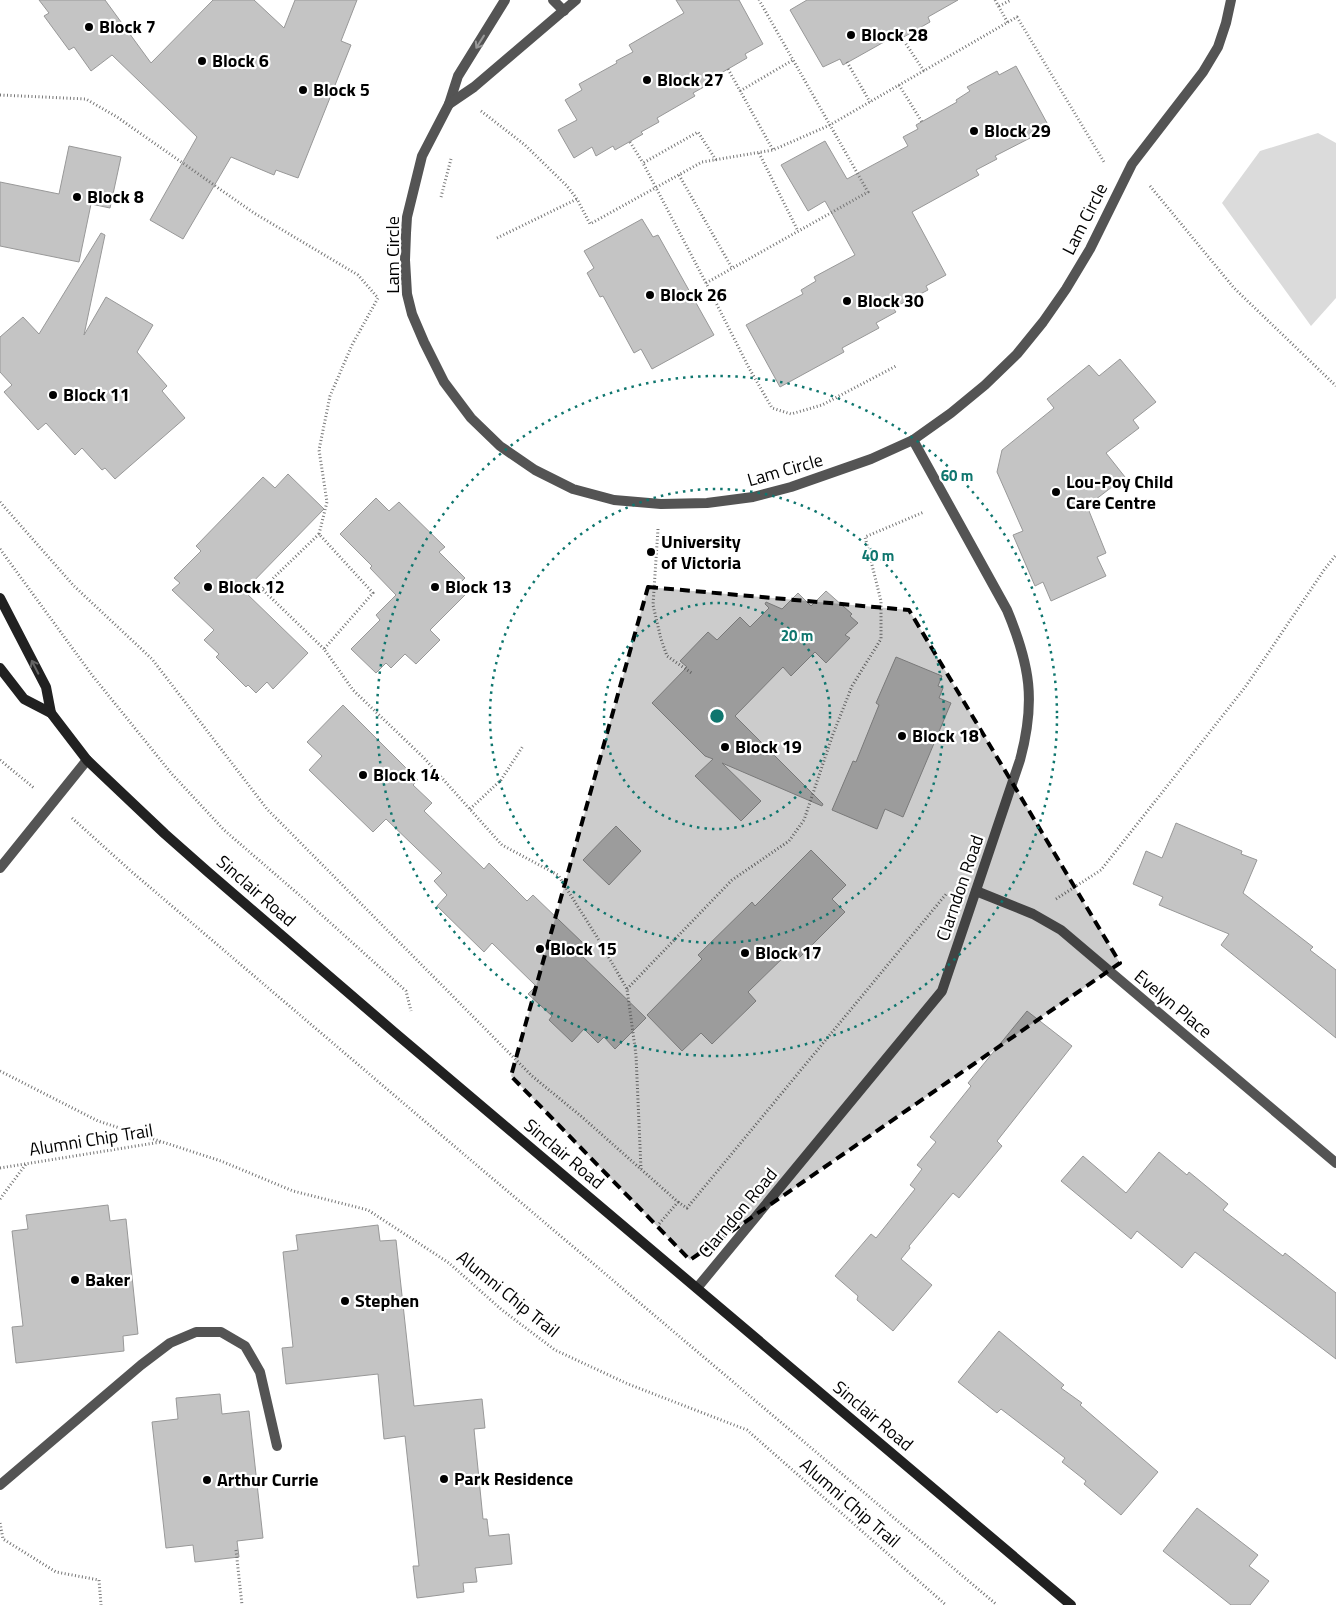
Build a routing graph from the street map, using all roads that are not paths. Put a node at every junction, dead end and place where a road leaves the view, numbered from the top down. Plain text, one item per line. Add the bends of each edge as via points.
1 (505, 0) edge
2 (553, 0) edge
3 (576, 0) edge
4 (1231, 0) edge
5 (564, 11) junction
6 (449, 104) junction
7 (913, 440) junction
8 (0, 598) edge
9 (0, 668) edge
10 (51, 713) junction
11 (87, 760) junction
12 (0, 868) edge
13 (976, 891) junction
14 (1336, 1163) edge
15 (697, 1288) junction
16 (277, 1446) dead end
17 (0, 1485) edge
18 (1071, 1605) edge

1 -> 6 street, Lam Circle via 458,76
2 - 5 street
3 - 5 street, Lam Circle
4 - 7 street, Lam Circle via 1218,47 1203,72 1132,164 1090,249 1066,289 1017,354 985,385
5 - 6 street, Lam Circle via 474,87
6 - 7 street, Lam Circle via 422,156 407,217 407,294 412,314 444,382 471,418 500,446 535,470 573,489 614,500 661,504 707,503 781,490 871,459
7 - 13 street, Clarndon Road via 1008,610 1025,659 1029,683 1027,734
10 -> 8 main road, Sinclair Road via 46,687
9 - 10 main road, Sinclair Road via 24,699
10 - 11 main road, Sinclair Road
11 - 12 street
11 - 15 main road, Sinclair Road via 201,866
13 - 14 street, Evelyn Place via 1033,914 1061,930
13 - 15 street, Clarndon Road via 942,991
15 - 18 main road, Sinclair Road
16 - 17 street via 260,1372 245,1346 221,1332 196,1332 170,1343 141,1365

